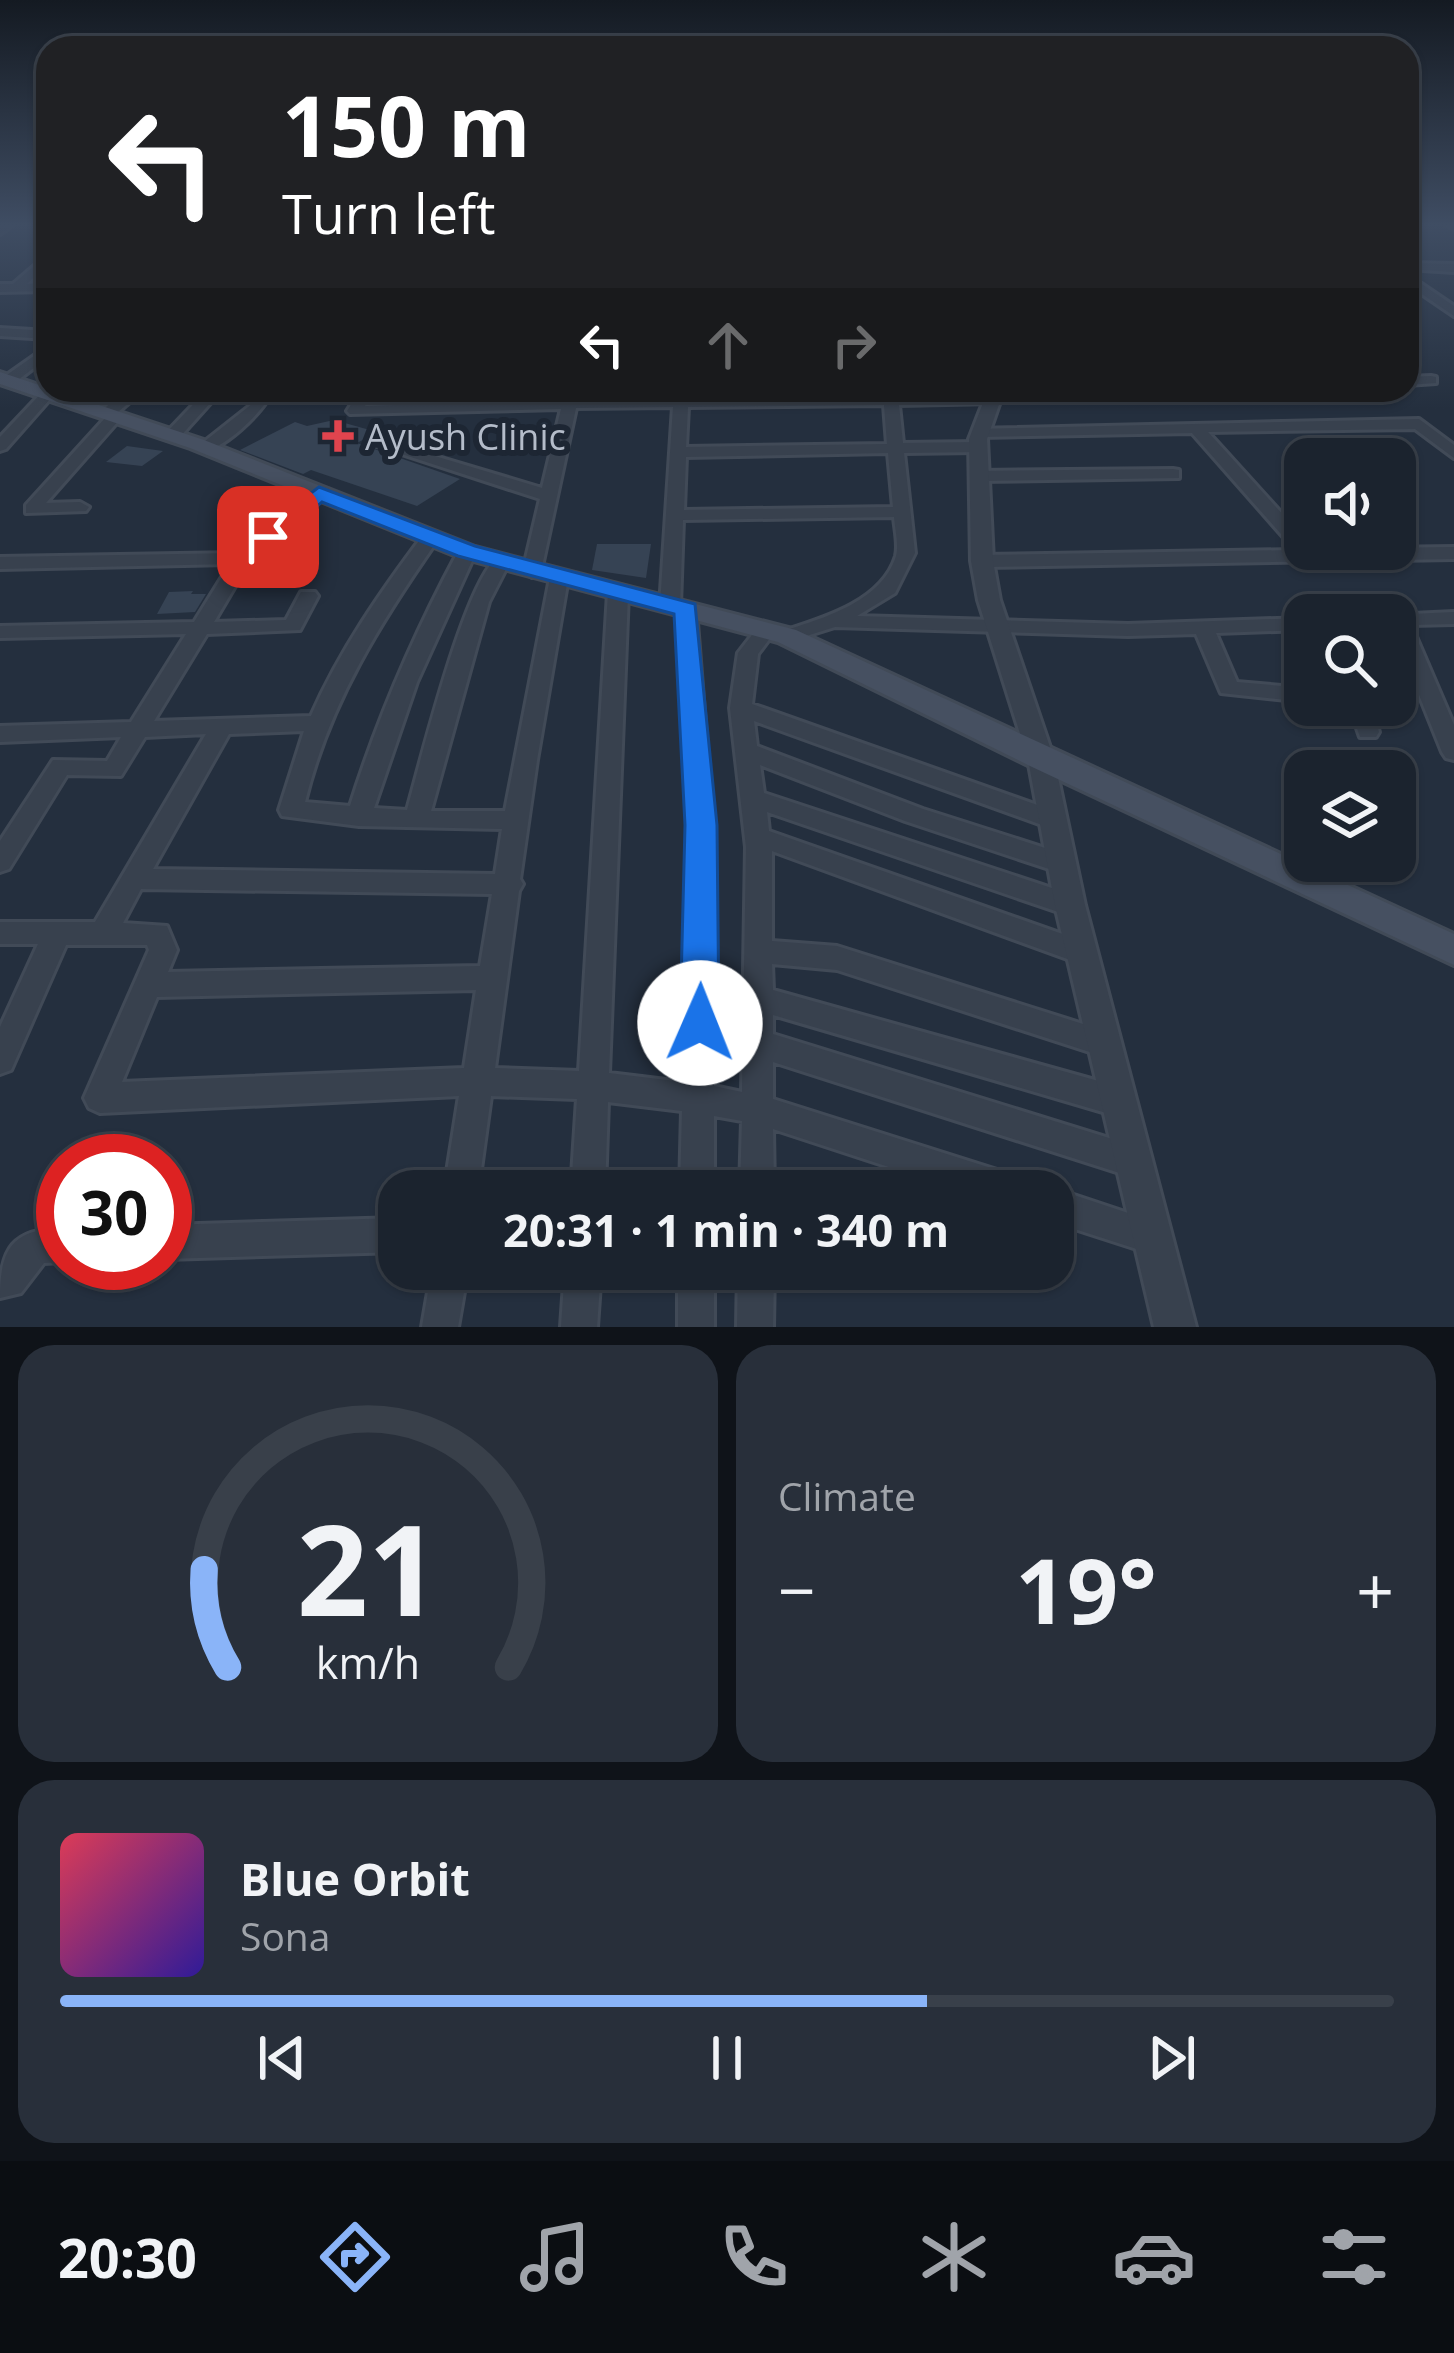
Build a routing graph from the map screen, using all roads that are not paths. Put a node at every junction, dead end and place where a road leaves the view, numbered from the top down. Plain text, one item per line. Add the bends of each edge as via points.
1 (19, 285) edge
2 (36, 287) edge
3 (1419, 287) edge
4 (0, 288) edge
5 (16, 288) junction
6 (1454, 312) edge
7 (0, 332) edge
8 (36, 334) edge
9 (36, 358) edge
10 (5, 379) edge
11 (1419, 380) edge
12 (1431, 380) dead end
13 (36, 387) edge
14 (40, 402) edge
15 (79, 402) edge
16 (124, 402) edge
17 (204, 402) edge
18 (260, 402) edge
19 (360, 402) edge
20 (442, 402) edge
21 (569, 402) edge
22 (681, 402) edge
23 (892, 402) edge
24 (992, 402) edge
25 (111, 414) junction
26 (1196, 428) junction
27 (172, 436) junction
28 (382, 445) dead end
29 (0, 446) edge
30 (206, 448) junction
31 (897, 448) junction
32 (679, 452) junction
33 (979, 452) junction
34 (1454, 453) edge
35 (1173, 474) dead end
36 (319, 493) junction
37 (549, 496) junction
38 (80, 507) dead end
39 (903, 512) junction
40 (675, 515) junction
41 (1284, 527) edge
42 (430, 538) junction
43 (466, 551) junction
44 (1454, 553) edge
45 (1416, 554) edge
46 (1284, 555) edge
47 (244, 558) junction
48 (501, 561) junction
49 (982, 561) junction
50 (0, 563) edge
51 (545, 574) junction
52 (618, 593) junction
53 (308, 596) dead end
54 (678, 608) junction
55 (1454, 618) edge
56 (1416, 619) edge
57 (834, 621) junction
58 (1284, 625) edge
59 (198, 628) junction
60 (1204, 628) junction
61 (998, 629) junction
62 (0, 632) edge
63 (776, 633) junction
64 (1416, 664) edge
65 (1284, 693) edge
66 (741, 708) junction
67 (318, 723) junction
68 (1366, 726) edge
69 (222, 727) junction
70 (137, 730) junction
71 (1368, 731) dead end
72 (0, 734) edge
73 (745, 749) junction
74 (1454, 752) edge
75 (1041, 759) junction
76 (752, 799) junction
77 (358, 817) junction
78 (416, 820) junction
79 (517, 820) junction
80 (1051, 820) junction
81 (757, 836) junction
82 (0, 862) edge
83 (1060, 863) junction
84 (131, 879) junction
85 (510, 884) junction
86 (1070, 905) junction
87 (0, 933) edge
88 (57, 933) junction
89 (102, 934) junction
90 (1454, 950) edge
91 (758, 951) junction
92 (1082, 952) junction
93 (494, 978) junction
94 (148, 985) junction
95 (758, 998) junction
96 (757, 1043) junction
97 (1105, 1043) junction
98 (0, 1060) edge
99 (477, 1081) junction
100 (595, 1087) junction
101 (699, 1098) junction
102 (1120, 1102) junction
103 (758, 1109) junction
104 (1135, 1162) junction
105 (464, 1170) edge
106 (589, 1170) edge
107 (698, 1170) edge
108 (757, 1170) edge
109 (945, 1170) edge
110 (1074, 1212) edge
111 (378, 1235) edge
112 (1152, 1237) junction
113 (192, 1241) edge
114 (36, 1246) edge
115 (0, 1280) edge
116 (446, 1290) edge
117 (582, 1290) edge
118 (696, 1290) edge
119 (756, 1290) edge
120 (440, 1327) edge
121 (580, 1327) edge
122 (695, 1327) edge
123 (755, 1327) edge
124 (1175, 1327) edge

1 - 5 street
2 - 5 street
3 - 6 street
4 - 5 street
7 - 8 street
9 - 10 street
10 - 13 main road
11 - 12 street
14 - 29 street
15 - 25 main road
16 - 25 street
17 - 27 street
18 - 30 street
19 - 20 street via 355,411
21 - 37 street
22 - 32 street
23 - 31 street
24 - 33 street
25 - 27 main road
25 - 38 street via 32,508
26 - 33 street
26 - 34 street via 1419,424
26 - 41 street
27 - 30 main road
28 - 37 street
30 - 36 main road
31 - 32 street
31 - 33 street
31 - 39 street
32 - 40 street
33 - 35 street
33 - 49 street
36 - 42 main road
36 - 47 street
37 - 51 street
39 - 40 street
39 - 57 street via 906,554 888,589
40 - 54 street
42 - 43 main road
42 - 67 street via 382,601
43 - 48 main road
43 - 77 street via 418,644
44 - 45 street
46 - 49 street
47 - 50 street
47 - 59 street
48 - 51 main road
48 - 78 street via 479,602
49 - 61 street
51 - 52 main road
51 - 79 street
52 - 54 main road
52 - 100 street
53 - 59 street via 293,626
54 - 63 main road
54 - 101 street via 701,825
55 - 56 street
57 - 61 street
57 - 63 street
58 - 60 street
59 - 62 street
59 - 70 street
60 - 61 street
60 - 65 street via 1229,688
61 - 75 street
63 - 66 street via 748,653
63 - 75 main road
64 - 74 street
66 - 73 street
66 - 80 street
67 - 69 street
67 - 77 street via 291,810
68 - 71 street
69 - 70 street
69 - 84 street
70 - 72 street
70 - 82 street via 113,770 61,766
73 - 76 street
73 - 83 street
75 - 80 street
75 - 90 main road
76 - 81 street
76 - 86 street
77 - 78 street
78 - 79 street
79 - 85 street
80 - 83 street
81 - 91 street
81 - 92 street
83 - 86 street
84 - 85 street
84 - 89 street
85 - 93 street
86 - 92 street
87 - 88 street
88 - 89 street
88 - 98 street
89 - 94 street via 157,934 163,950
91 - 95 street
91 - 97 street via 837,958
92 - 97 street
93 - 94 street
93 - 99 street
94 - 99 street via 100,1098
95 - 96 street
95 - 102 street
96 - 103 street
96 - 104 street
97 - 102 street
99 - 100 street
99 - 105 street
100 - 101 street
100 - 106 street
101 - 103 street
101 - 107 street
102 - 104 street
103 - 108 street
103 - 109 street
104 - 112 street
110 - 112 street
111 - 113 street
112 - 124 street
114 - 115 street
116 - 120 street
117 - 121 street
118 - 122 street
119 - 123 street

